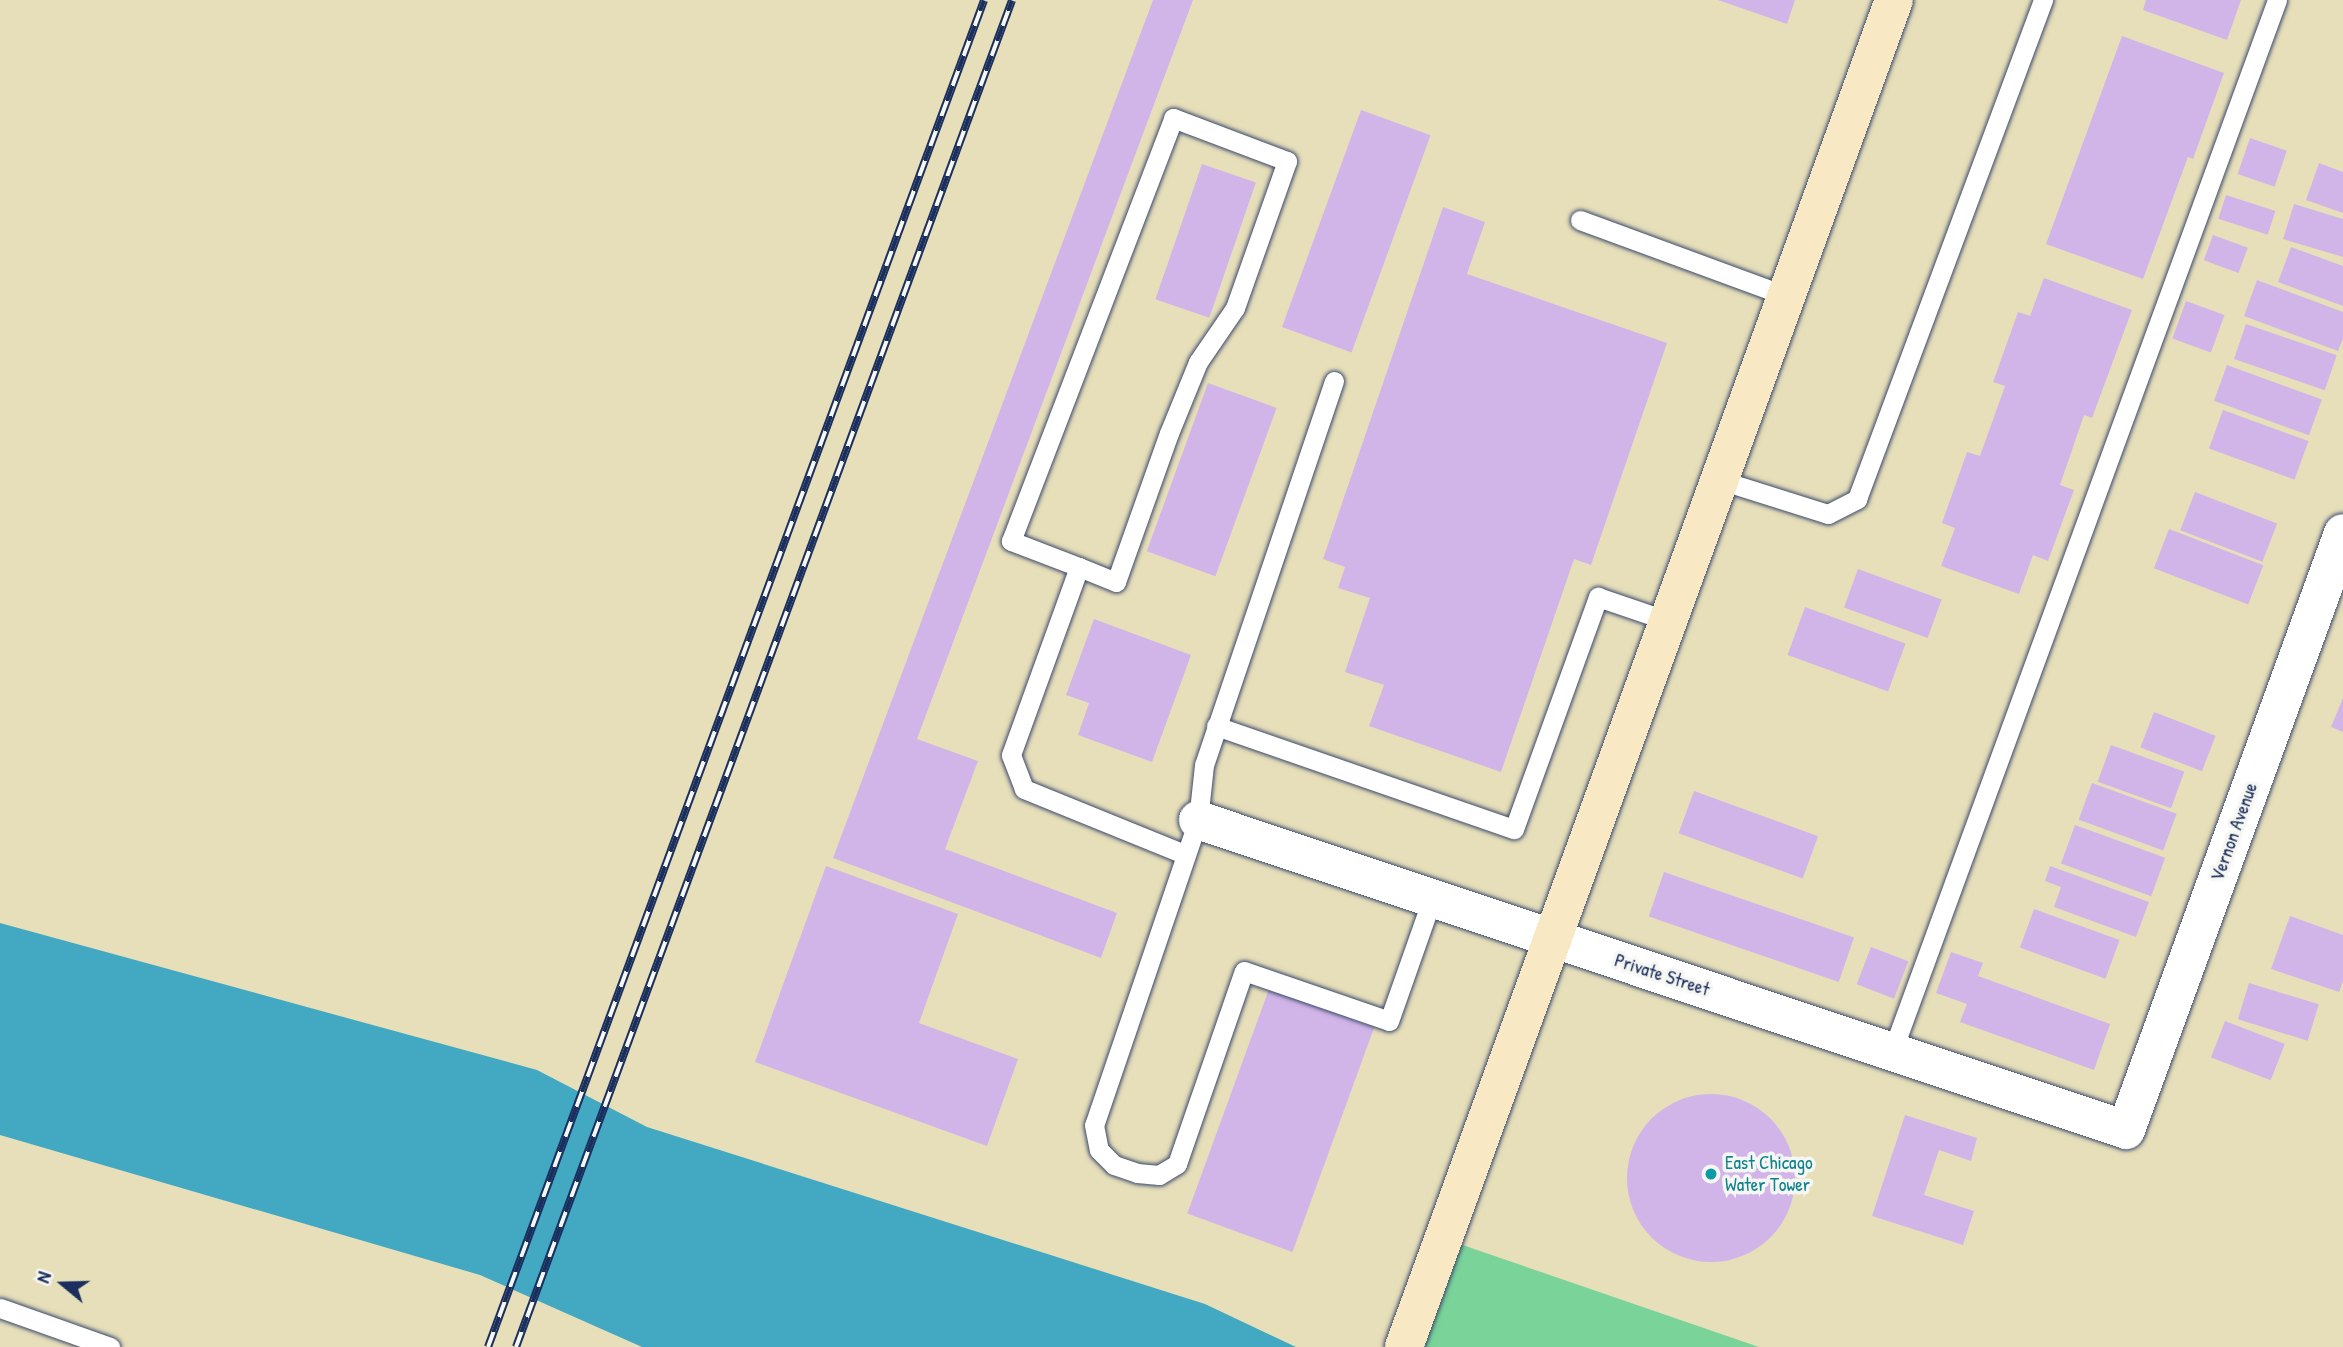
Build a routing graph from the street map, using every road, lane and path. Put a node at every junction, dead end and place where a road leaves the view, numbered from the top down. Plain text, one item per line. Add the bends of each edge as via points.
1 (1894, 0) edge
2 (2043, 0) edge
3 (2277, 0) edge
4 (1580, 220) dead end
5 (1787, 296) junction
6 (1334, 381) dead end
7 (1720, 480) junction
8 (2343, 533) edge
9 (1079, 567) junction
10 (1668, 621) junction
11 (1216, 726) junction
12 (1191, 837) junction
13 (1432, 899) junction
14 (1553, 939) junction
15 (1892, 1052) junction
16 (2126, 1130) joint
17 (0, 1308) edge
18 (110, 1347) edge
19 (1404, 1347) edge

1 - 5 main road
2 - 7 lane via 1857,499 1829,514
3 - 15 lane
4 - 5 lane
5 - 7 main road
6 - 11 lane
7 - 10 main road
8 - 16 street, Vernon Avenue
9 - 9 lane via 1116,582 1198,362 1235,308 1287,161 1173,118 1011,541
9 - 12 lane via 1011,755 1024,789
10 - 11 lane via 1598,597 1514,829
10 - 14 main road
11 - 12 lane via 1203,765
12 - 13 street, Private Street
12 - 13 lane via 1094,1125 1099,1150 1114,1165 1137,1173 1159,1175 1177,1164 1244,971 1389,1021
13 - 14 street, Private Street
14 - 15 street, Private Street
14 - 19 main road
15 - 16 street, Private Street
17 - 18 lane

